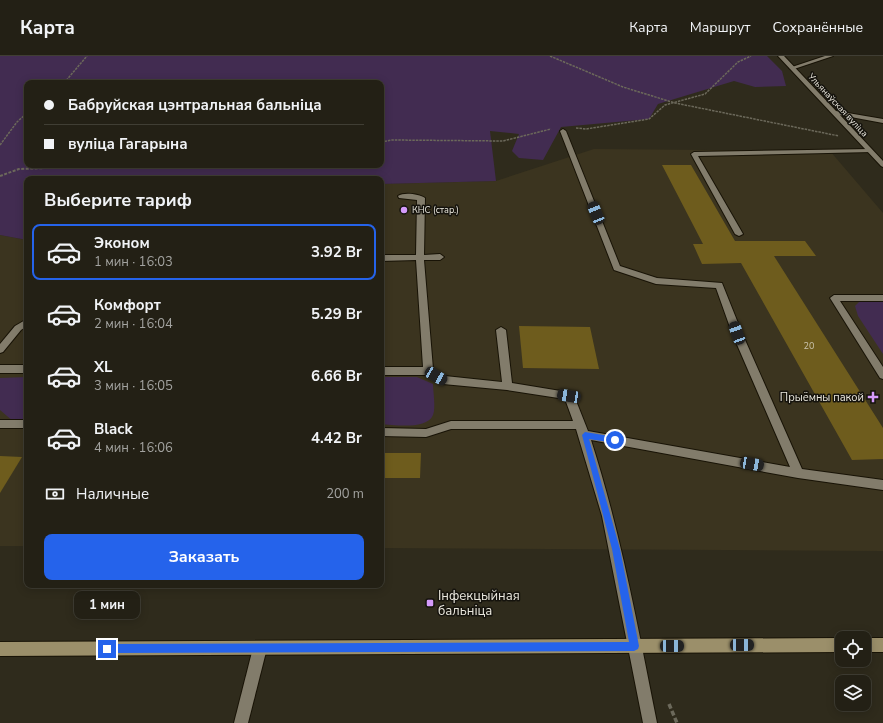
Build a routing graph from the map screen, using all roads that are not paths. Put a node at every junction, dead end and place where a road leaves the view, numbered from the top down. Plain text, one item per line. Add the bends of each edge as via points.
1 (781, 56) edge
2 (830, 56) edge
3 (792, 68) junction
4 (832, 112) junction
5 (883, 121) edge
6 (563, 131) dead end
7 (870, 151) junction
8 (883, 165) edge
9 (402, 196) dead end
10 (739, 234) dead end
11 (420, 257) junction
12 (440, 257) dead end
13 (384, 258) edge
14 (883, 298) edge
15 (24, 324) edge
16 (501, 330) dead end
17 (0, 350) edge
18 (0, 369) edge
19 (24, 369) edge
20 (384, 371) edge
21 (428, 371) junction
22 (883, 375) edge
23 (507, 386) junction
24 (0, 424) edge
25 (24, 424) edge
26 (583, 430) junction
27 (384, 432) edge
28 (798, 472) junction
29 (883, 485) edge
30 (835, 645) edge
31 (871, 645) edge
32 (883, 645) edge
33 (634, 646) junction
34 (260, 648) junction
35 (0, 649) edge
36 (241, 723) edge
37 (650, 723) edge

1 - 3 street, Ульянаўская вуліца
2 - 3 street
3 - 4 street, Ульянаўская вуліца
4 - 5 street
4 - 7 street, Ульянаўская вуліца
6 - 28 street via 617,268 656,281 719,285 737,333
7 - 8 street, Ульянаўская вуліца
7 - 10 street via 694,154
9 - 11 street via 421,198
11 - 12 street
11 - 13 street
11 - 21 street
14 - 22 street via 834,298
15 - 17 street
16 - 23 street
18 - 19 street
20 - 21 street
21 - 23 street via 443,380
23 - 26 street via 569,396
24 - 25 street
26 - 27 street via 451,425 426,433
26 - 28 street
26 - 33 street via 616,549
28 - 29 street
30 - 33 main road
31 - 32 main road
33 - 34 main road
33 - 37 street
34 - 35 main road
34 - 36 street

